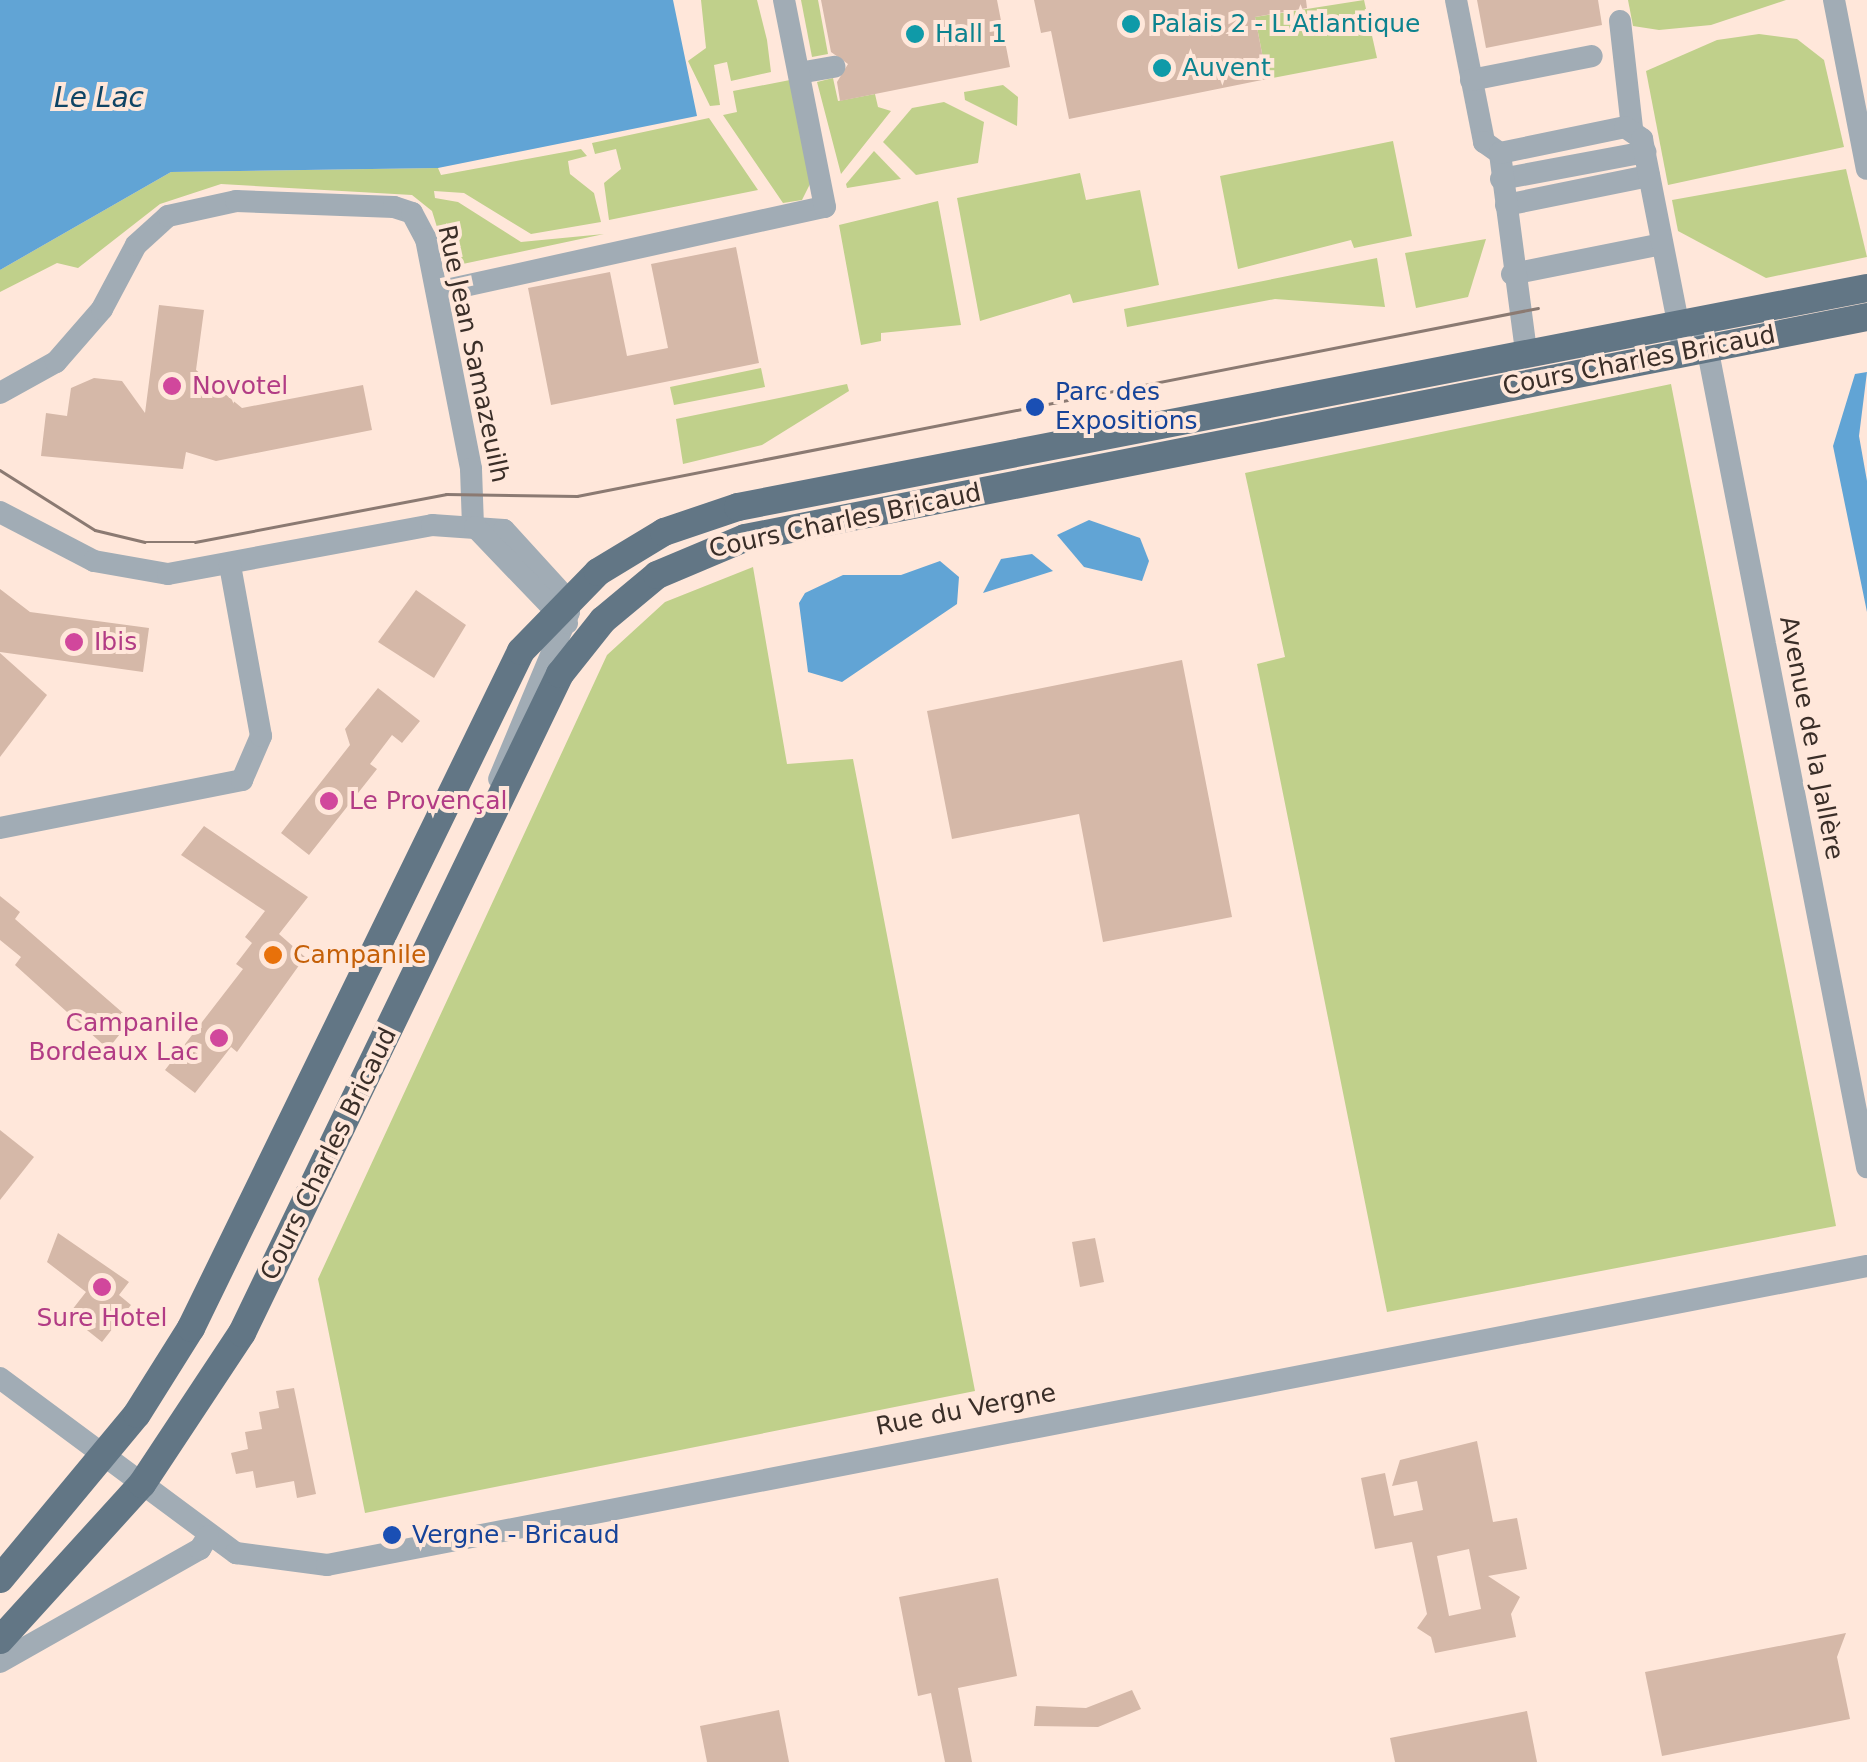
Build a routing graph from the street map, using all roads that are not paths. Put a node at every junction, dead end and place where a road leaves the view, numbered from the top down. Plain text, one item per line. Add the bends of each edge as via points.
1 (784, 0) edge
2 (1456, 0) edge
3 (1834, 0) edge
4 (1620, 21) dead end
5 (1592, 56) dead end
6 (834, 67) dead end
7 (798, 74) junction
8 (1471, 80) junction
9 (1632, 128) junction
10 (1645, 152) junction
11 (1500, 153) junction
12 (1867, 169) edge
13 (1649, 176) junction
14 (1501, 179) junction
15 (1506, 204) junction
16 (1662, 244) junction
17 (1512, 274) junction
18 (436, 286) junction
19 (1867, 288) edge
20 (1867, 317) edge
21 (1690, 321) junction
22 (1696, 351) junction
23 (1526, 352) junction
24 (0, 393) edge
25 (0, 512) edge
26 (472, 525) junction
27 (230, 565) junction
28 (568, 617) junction
29 (0, 828) edge
30 (1867, 1167) edge
31 (1867, 1266) edge
32 (0, 1378) edge
33 (103, 1458) junction
34 (142, 1484) junction
35 (208, 1536) junction
36 (0, 1579) edge
37 (0, 1640) edge
38 (0, 1662) edge

1 - 7 street
2 - 8 street
3 - 12 street
4 - 9 street
5 - 8 street
6 - 7 street
7 - 18 street via 825,207
8 - 11 street via 1484,142
9 - 10 street, Avenue de la Jallère
9 - 11 street
10 - 13 street, Avenue de la Jallère
10 - 14 street
11 - 14 street
13 - 15 street
13 - 16 street, Avenue de la Jallère
14 - 15 street
15 - 17 street
16 - 17 street
16 - 21 street, Avenue de la Jallère
17 - 23 street
18 - 24 street, Rue Jean Samazeuilh via 420,223 394,208 192,207 149,230 102,309 56,362
18 - 26 street, Rue Jean Samazeuilh via 473,480
19 - 21 main road, Cours Charles Bricaud
20 - 22 main road, Cours Charles Bricaud
21 - 22 street, Avenue de la Jallère
21 - 23 main road, Cours Charles Bricaud
22 - 28 main road, Cours Charles Bricaud via 724,543
22 - 30 street, Avenue de la Jallère
23 - 28 main road, Cours Charles Bricaud via 738,507 640,545
25 - 27 street via 94,562 168,574
26 - 27 street via 432,525
26 - 28 street via 504,530
27 - 29 street via 261,736 242,780
28 - 33 main road, Cours Charles Bricaud via 522,651 191,1328
28 - 34 main road, Cours Charles Bricaud via 488,814 242,1333
31 - 35 street, Rue du Vergne via 327,1565 250,1559
32 - 33 street, Rue du Vergne
33 - 34 street, Rue du Vergne
33 - 36 main road, Cours Charles Bricaud
34 - 35 street, Rue du Vergne
34 - 37 main road, Cours Charles Bricaud
35 - 38 street via 200,1549

